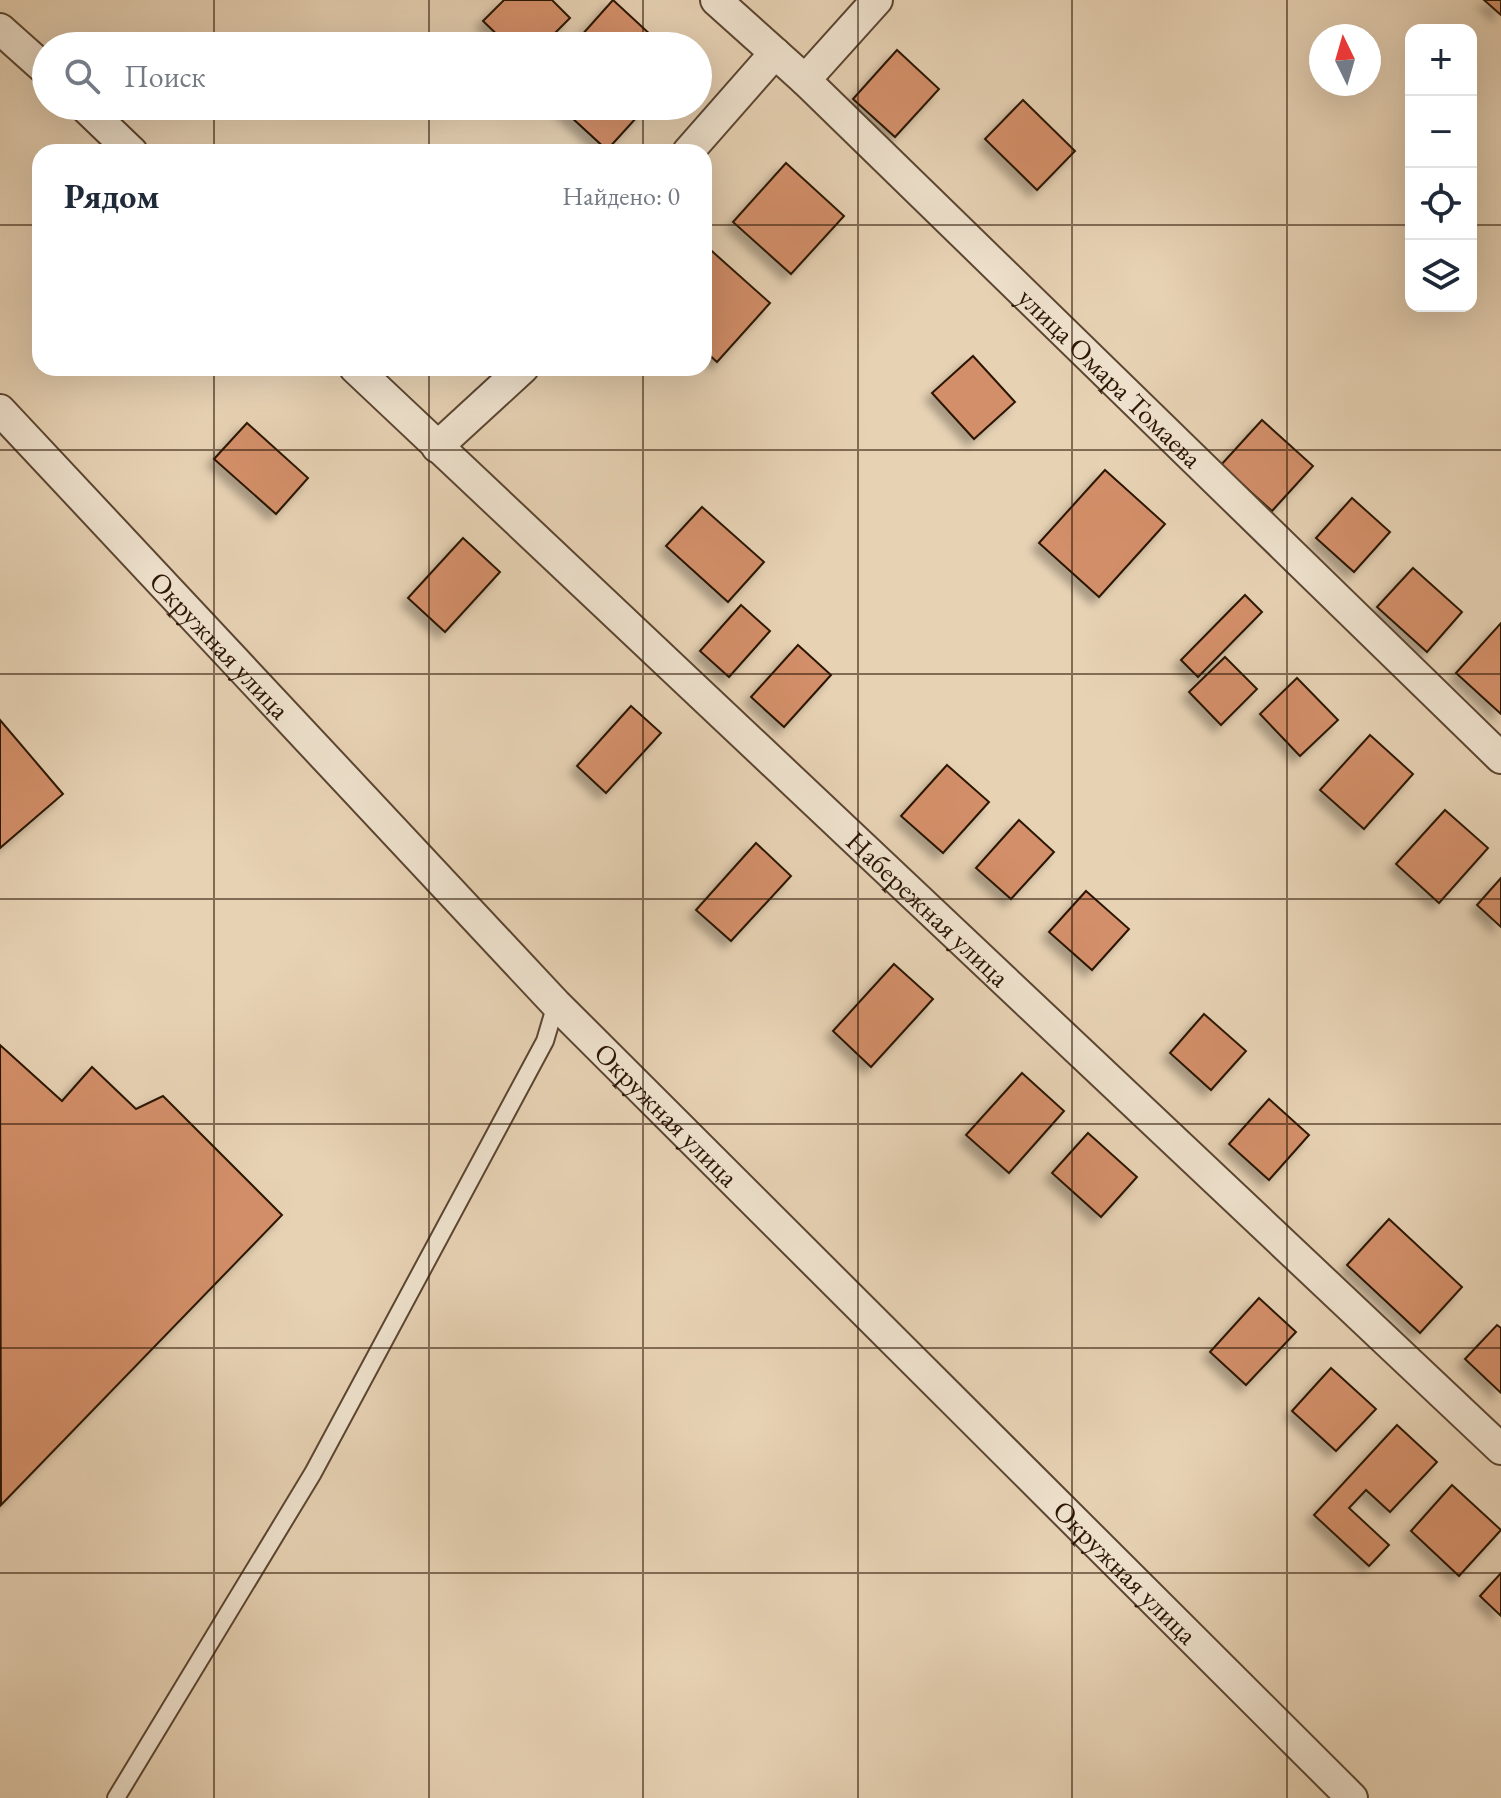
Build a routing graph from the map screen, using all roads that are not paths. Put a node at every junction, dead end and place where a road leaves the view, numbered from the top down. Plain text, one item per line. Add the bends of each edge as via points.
1 (716, 0) edge
2 (877, 0) edge
3 (0, 29) edge
4 (775, 53) junction
5 (32, 58) edge
6 (805, 80) junction
7 (99, 120) edge
8 (124, 144) edge
9 (695, 144) edge
10 (363, 376) edge
11 (514, 376) edge
12 (0, 410) edge
13 (437, 447) junction
14 (1501, 758) edge
15 (556, 1004) junction
16 (1501, 1449) edge
17 (116, 1798) edge
18 (1352, 1798) edge

1 - 4 street, улица Омара Томаева
2 - 6 street
3 - 5 street
4 - 6 street, улица Омара Томаева
4 - 9 street
6 - 14 street, улица Омара Томаева
7 - 8 street
10 - 13 street, Набережная улица
11 - 13 street
12 - 15 street, Окружная улица
13 - 16 street, Набережная улица
15 - 17 lane via 545,1041 313,1473
15 - 18 street, Окружная улица

